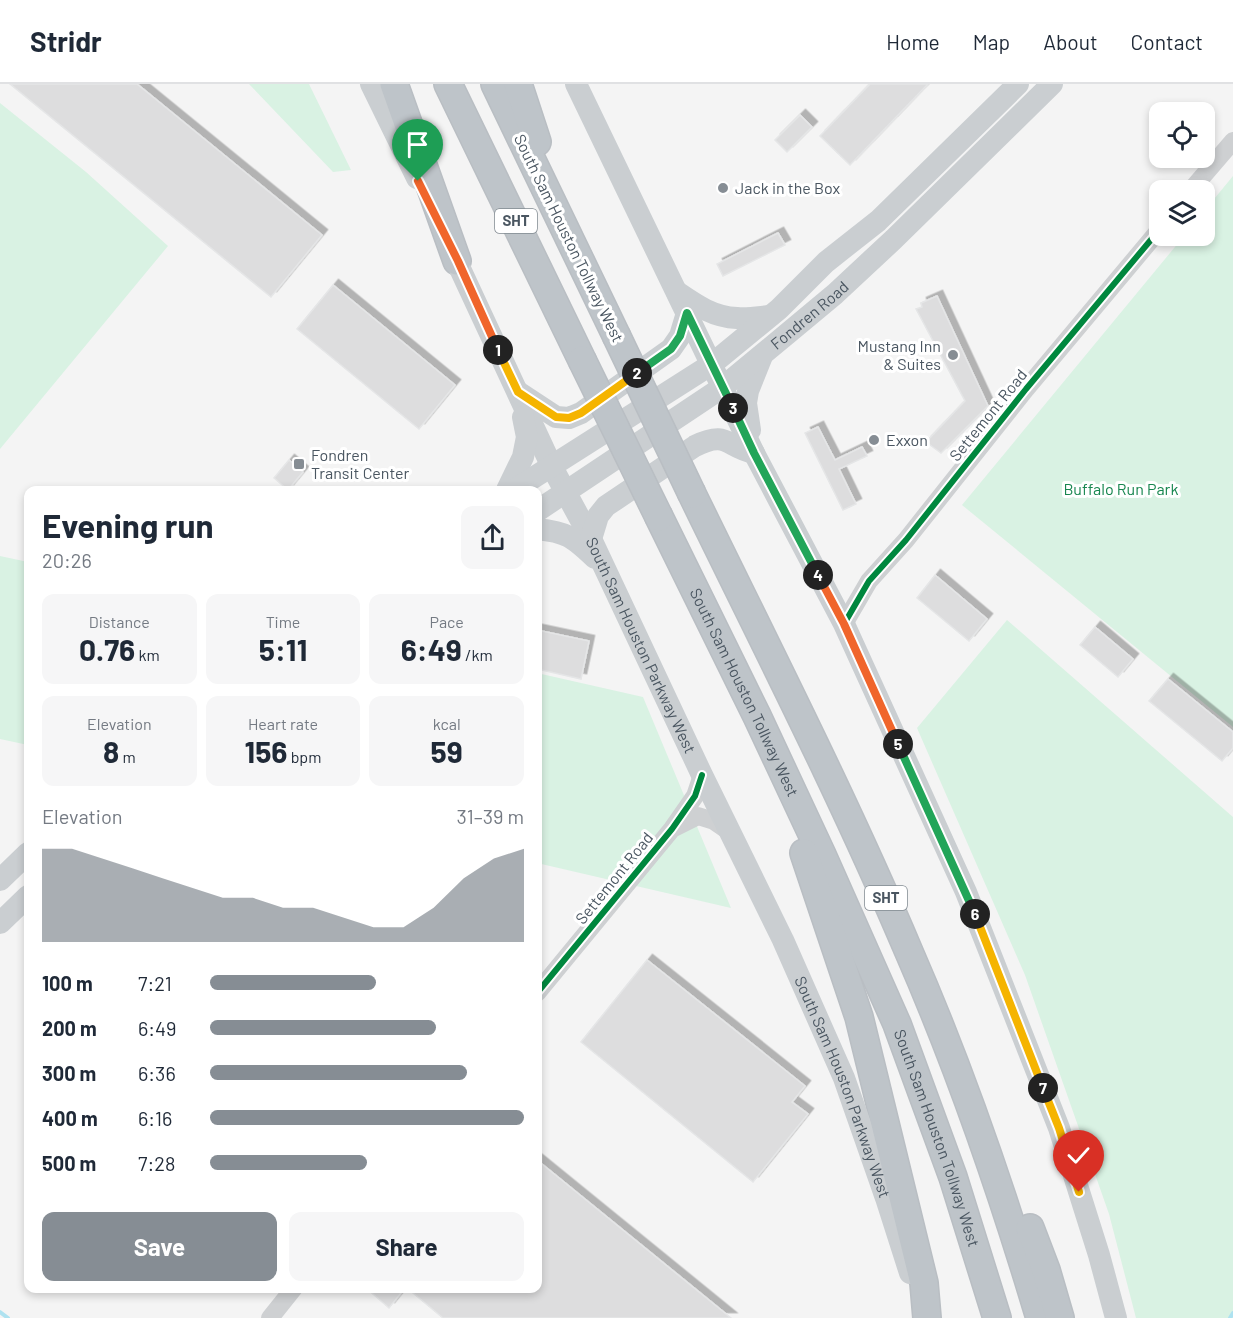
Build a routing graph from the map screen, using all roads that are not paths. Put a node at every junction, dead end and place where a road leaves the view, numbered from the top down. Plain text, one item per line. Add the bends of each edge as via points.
1 (371, 84) edge
2 (394, 84) edge
3 (448, 84) edge
4 (495, 84) edge
5 (518, 84) edge
6 (576, 84) edge
7 (1017, 84) edge
8 (1052, 84) edge
9 (1233, 141) edge
10 (1200, 180) edge
11 (878, 221) junction
12 (565, 232) junction
13 (894, 239) junction
14 (1149, 242) edge
15 (458, 261) junction
16 (677, 292) junction
17 (687, 313) junction
18 (770, 316) junction
19 (764, 353) junction
20 (712, 364) junction
21 (723, 387) junction
22 (518, 392) junction
23 (754, 453) junction
24 (552, 467) junction
25 (510, 486) edge
26 (521, 486) edge
27 (566, 492) junction
28 (542, 507) edge
29 (542, 529) edge
30 (591, 539) junction
31 (605, 569) junction
32 (844, 624) junction
33 (757, 716) junction
34 (702, 775) junction
35 (672, 828) junction
36 (730, 832) junction
37 (24, 857) edge
38 (0, 880) edge
39 (24, 900) edge
40 (0, 923) edge
41 (910, 954) junction
42 (542, 987) edge
43 (290, 1293) edge
44 (270, 1318) edge
45 (925, 1318) edge
46 (997, 1318) edge
47 (1040, 1318) edge
48 (1060, 1318) edge
49 (1116, 1318) edge

1 - 15 main road, South Sam Houston Parkway West
2 - 15 highway
3 - 33 highway, South Sam Houston Tollway West / SHT, bridge
4 - 12 highway, South Sam Houston Tollway West / SHT
5 - 12 highway
6 - 16 main road
7 - 11 main road, Fondren Road
8 - 13 main road, Fondren Road
9 - 10 street
11 - 13 main road
11 - 18 main road, Fondren Road via 826,262
12 - 41 highway, South Sam Houston Tollway West / SHT, bridge via 834,784
13 - 19 main road, Fondren Road
14 - 32 street, Settemont Road via 869,581
15 - 22 main road, South Sam Houston Parkway West
16 - 17 main road
16 - 18 main road via 715,315 738,319
17 - 20 main road
17 - 22 main road via 671,349 581,413 569,418 556,417
18 - 20 main road, Fondren Road
19 - 21 main road, Fondren Road
19 - 23 main road via 746,403
20 - 21 main road
20 - 24 main road, Fondren Road
21 - 23 main road
21 - 27 main road, Fondren Road
22 - 24 main road, South Sam Houston Parkway West
22 - 25 main road via 527,437
23 - 30 main road via 720,439 695,446 606,506 598,516
23 - 32 main road
24 - 26 main road, Fondren Road
24 - 27 main road, South Sam Houston Parkway West
27 - 28 main road, Fondren Road
27 - 30 main road, South Sam Houston Parkway West
29 - 31 main road via 569,536
30 - 31 main road, South Sam Houston Parkway West
31 - 34 main road, South Sam Houston Parkway West
32 - 49 main road via 966,892 1059,1128
33 - 45 highway via 859,1017 924,1283
33 - 46 highway, South Sam Houston Tollway West / SHT via 897,1024 949,1165
34 - 35 street, Settemont Road via 695,796
34 - 36 main road, South Sam Houston Parkway West
35 - 36 street, Settemont Road via 698,816
35 - 42 street, Settemont Road
36 - 45 main road, South Sam Houston Parkway West via 844,1078
37 - 38 main road
39 - 40 main road
41 - 47 highway, South Sam Houston Tollway West / SHT via 991,1163
41 - 48 highway via 997,1144 1046,1270
43 - 44 street

